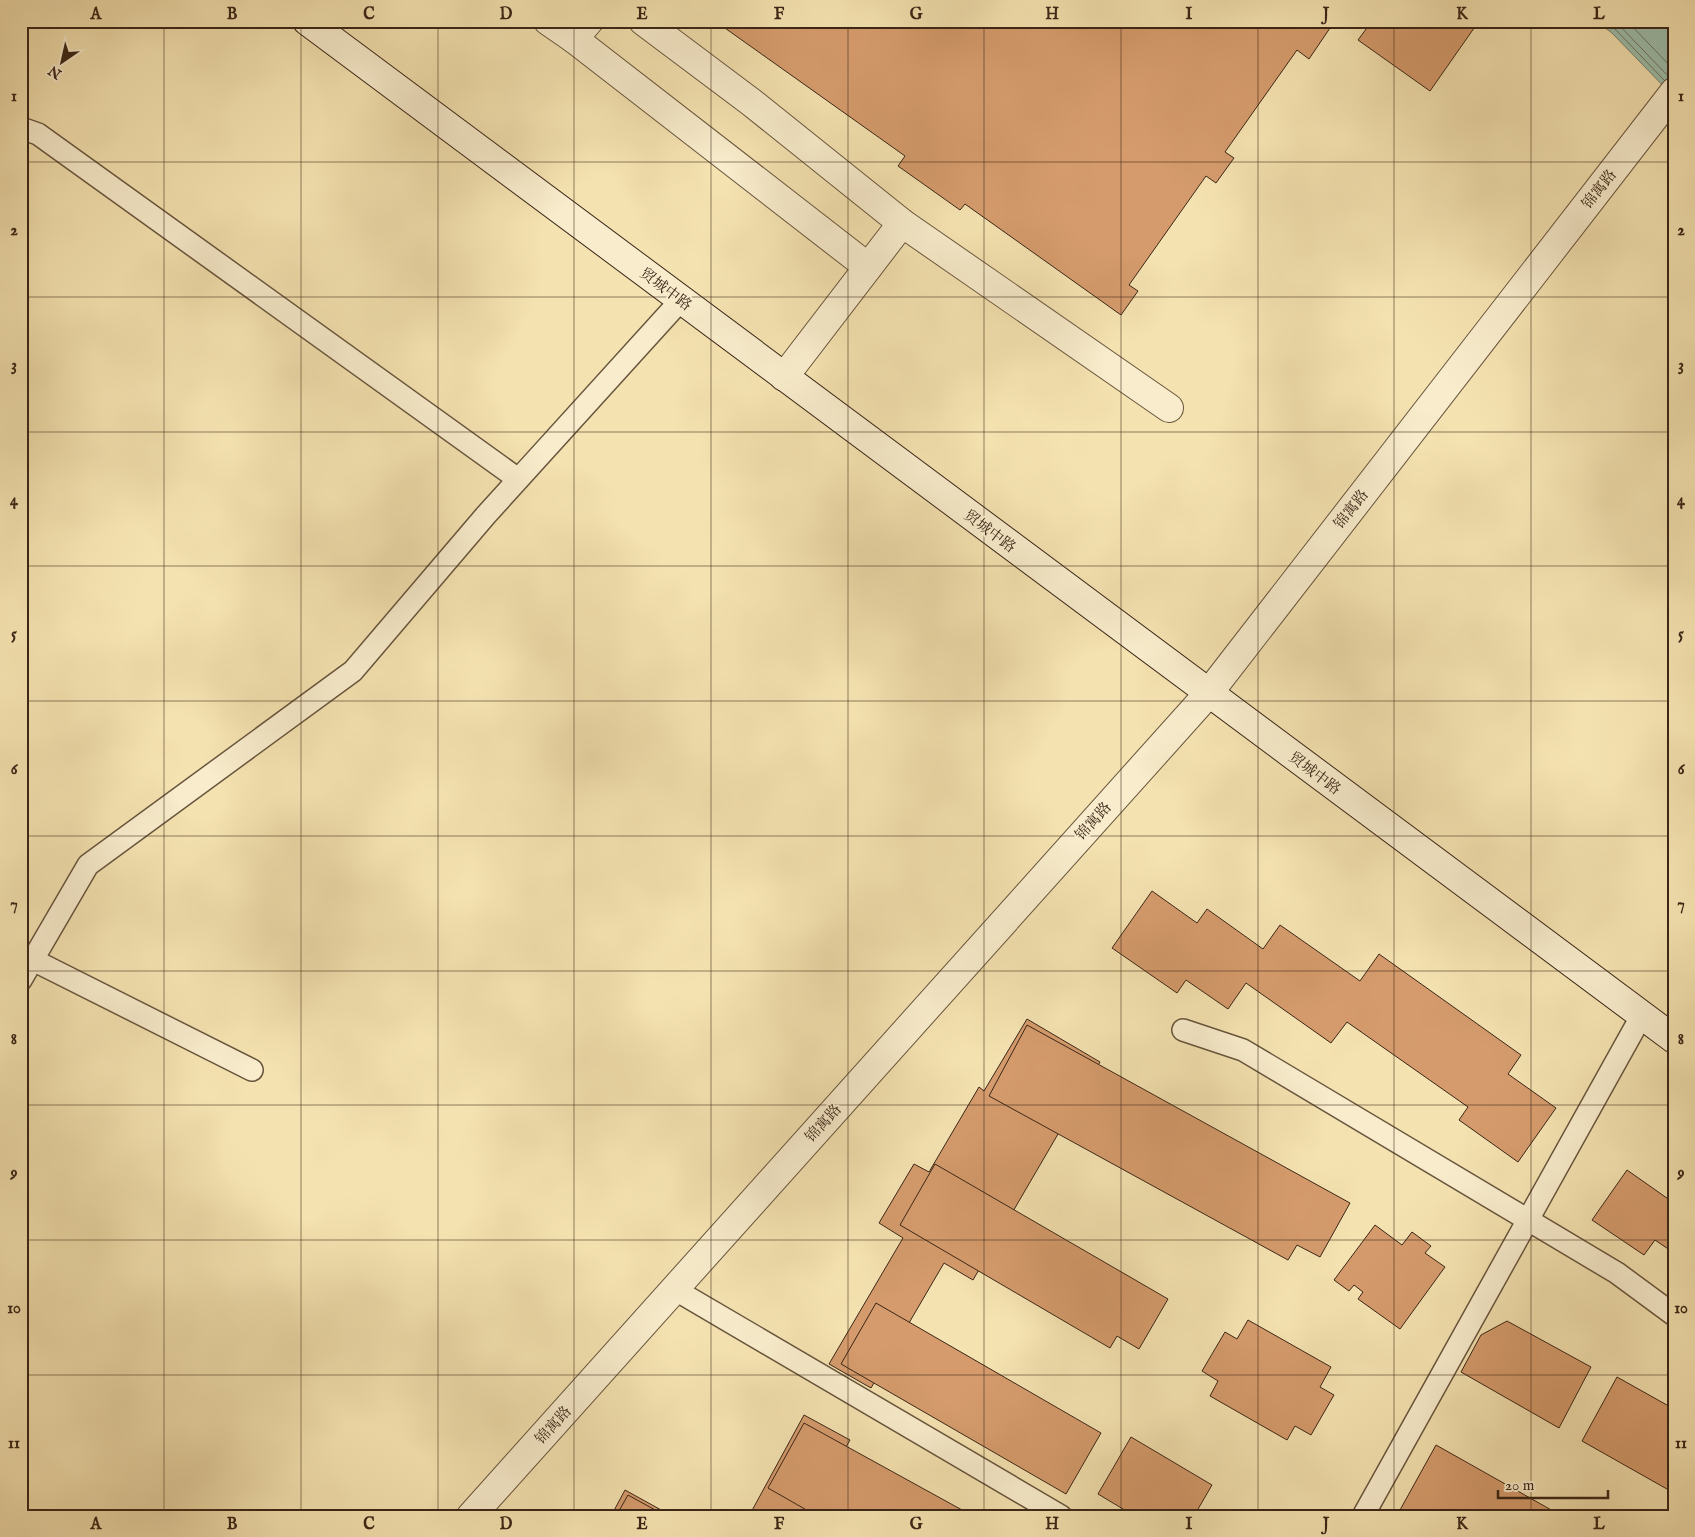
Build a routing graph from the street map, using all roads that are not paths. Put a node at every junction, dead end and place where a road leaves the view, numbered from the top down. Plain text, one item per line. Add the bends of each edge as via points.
1 (307, 21) edge
2 (548, 21) edge
3 (643, 21) edge
4 (581, 30) edge
5 (1674, 92) edge
6 (21, 128) edge
7 (902, 223) junction
8 (868, 267) junction
9 (681, 300) junction
10 (784, 377) junction
11 (1169, 408) dead end
12 (518, 479) junction
13 (1208, 694) junction
14 (27, 957) edge
15 (21, 980) edge
16 (1642, 1015) junction
17 (1183, 1030) dead end
18 (1674, 1039) edge
19 (252, 1070) dead end
20 (1527, 1221) junction
21 (674, 1289) junction
22 (1674, 1315) edge
23 (471, 1516) edge
24 (1061, 1516) edge
25 (1363, 1516) edge

1 - 9 street, 贸城中路
2 - 4 street
3 - 7 street via 751,102
4 - 8 street
5 - 13 street, 锦寓路
6 - 12 lane via 38,134
7 - 8 street
7 - 11 street
8 - 10 street
9 - 10 street, 贸城中路
9 - 12 lane
10 - 13 street, 贸城中路
12 - 14 lane via 353,671 88,865
13 - 16 street, 贸城中路
13 - 21 street, 锦寓路
14 - 15 lane
14 - 19 lane
16 - 18 street, 贸城中路
16 - 20 lane
17 - 20 lane via 1243,1050
20 - 22 lane via 1617,1273
20 - 25 lane
21 - 23 street, 锦寓路
21 - 24 lane

